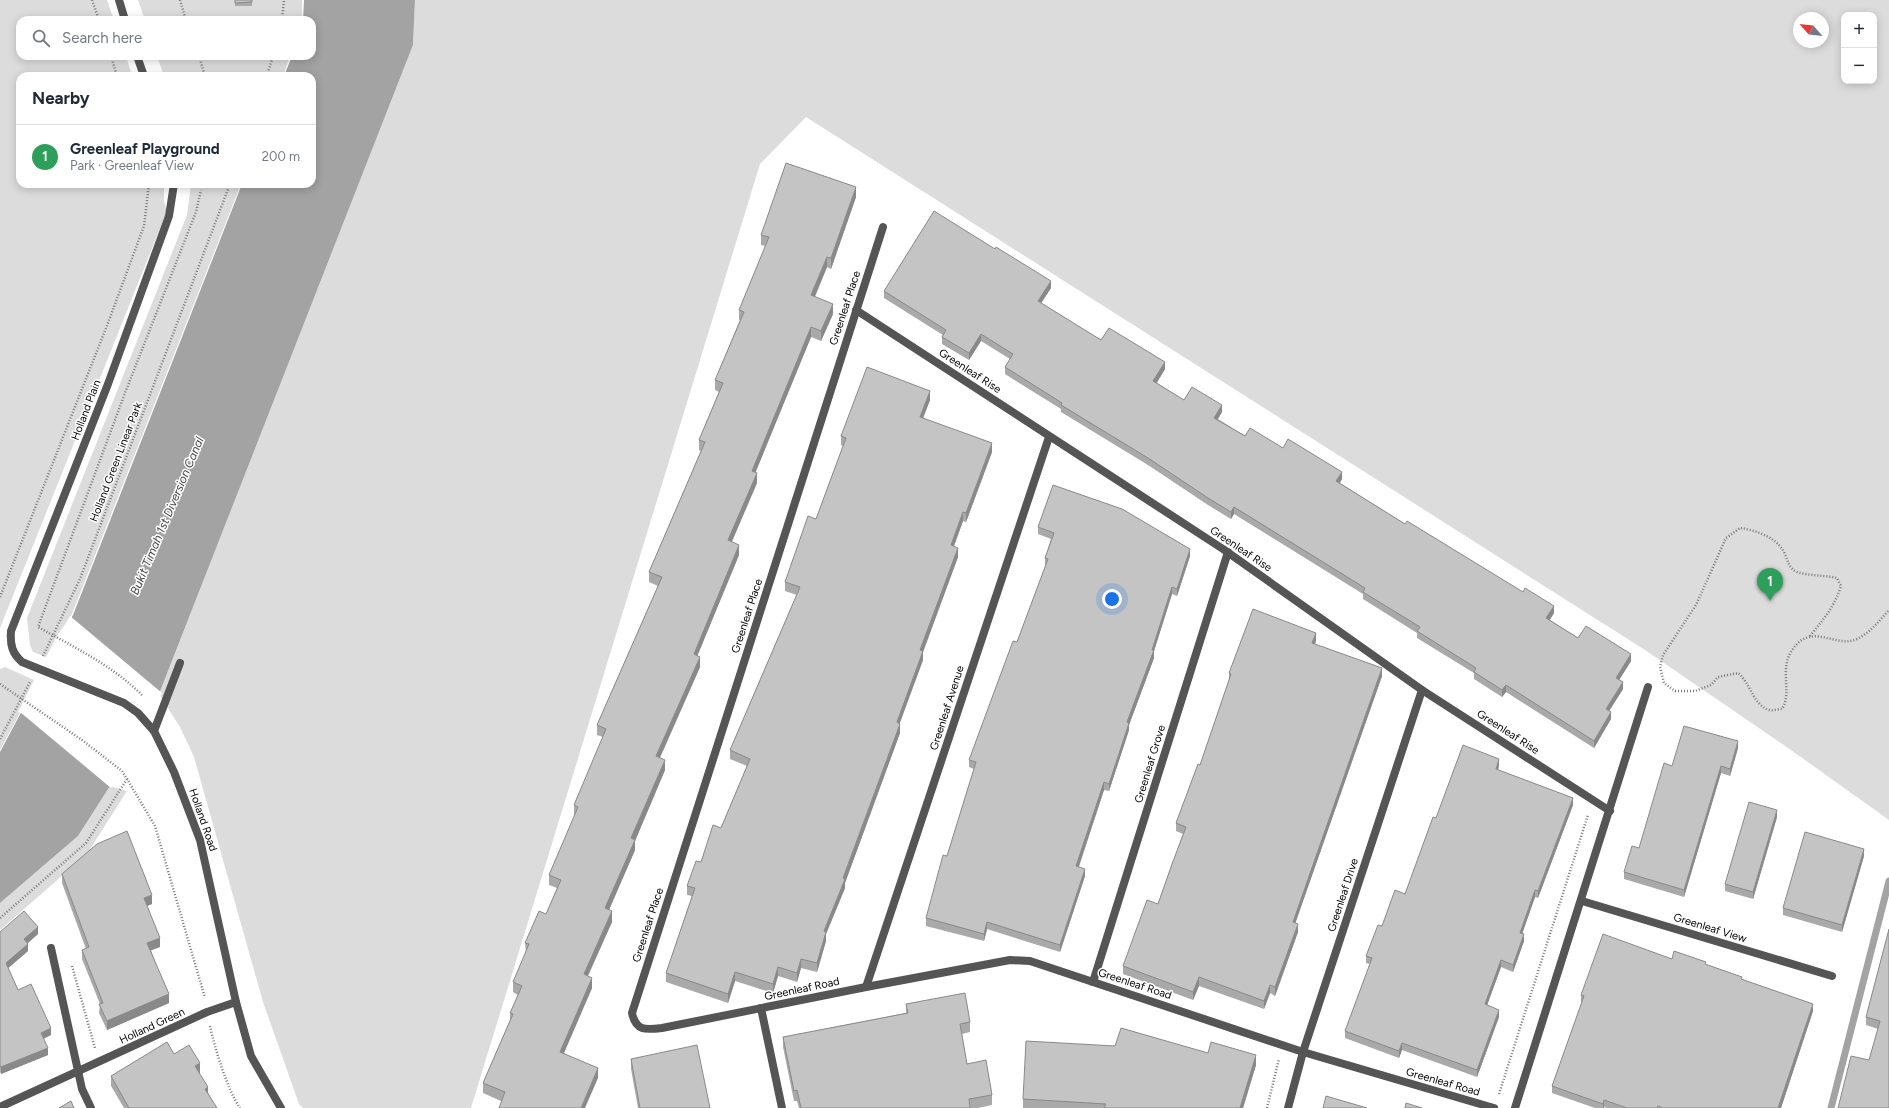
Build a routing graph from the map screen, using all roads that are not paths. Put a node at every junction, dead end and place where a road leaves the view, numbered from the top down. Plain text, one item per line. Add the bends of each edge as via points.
1 (119, 0) edge
2 (124, 16) edge
3 (138, 60) edge
4 (143, 72) edge
5 (173, 188) edge
6 (883, 227) dead end
7 (856, 310) junction
8 (1049, 437) junction
9 (1228, 552) junction
10 (10, 642) joint
11 (180, 663) dead end
12 (1648, 687) dead end
13 (1422, 690) junction
14 (154, 731) junction
15 (1610, 811) junction
16 (1582, 901) junction
17 (51, 948) dead end
18 (1832, 976) dead end
19 (1093, 982) junction
20 (866, 987) junction
21 (236, 1002) junction
22 (761, 1008) junction
23 (632, 1013) joint
24 (1303, 1052) junction
25 (78, 1073) junction
26 (0, 1108) edge
27 (91, 1108) edge
28 (282, 1108) edge
29 (782, 1108) edge
30 (1288, 1108) edge
31 (1494, 1108) edge
32 (1515, 1108) edge

1 - 2 street
3 - 4 street
5 - 10 street, Holland Plain via 169,216 108,384 11,632
6 - 7 street, Greenleaf Place
7 - 8 street, Greenleaf Rise
7 - 23 street, Greenleaf Place
8 - 9 street, Greenleaf Rise
8 - 20 street, Greenleaf Avenue
9 - 13 street, Greenleaf Rise
9 - 19 street, Greenleaf Grove
10 - 14 street, Holland Road via 13,654 22,662 124,703
11 - 14 street
12 - 15 street
13 - 15 street, Greenleaf Rise
13 - 24 street, Greenleaf Drive
14 - 21 street, Holland Road via 174,772 200,840
15 - 16 street
16 - 18 street, Greenleaf View
16 - 32 street
17 - 25 street
19 - 20 street, Greenleaf Road via 1030,961 1010,960
19 - 24 street, Greenleaf Road
20 - 22 street, Greenleaf Road
21 - 25 street, Holland Green via 208,1012
21 - 28 street, Holland Road via 251,1056
22 - 23 street, Greenleaf Road via 648,1030 638,1027
22 - 29 street, Greenleaf Road
24 - 30 street, Greenleaf Drive
24 - 31 street, Greenleaf Road
25 - 26 street, Holland Green
25 - 27 street

